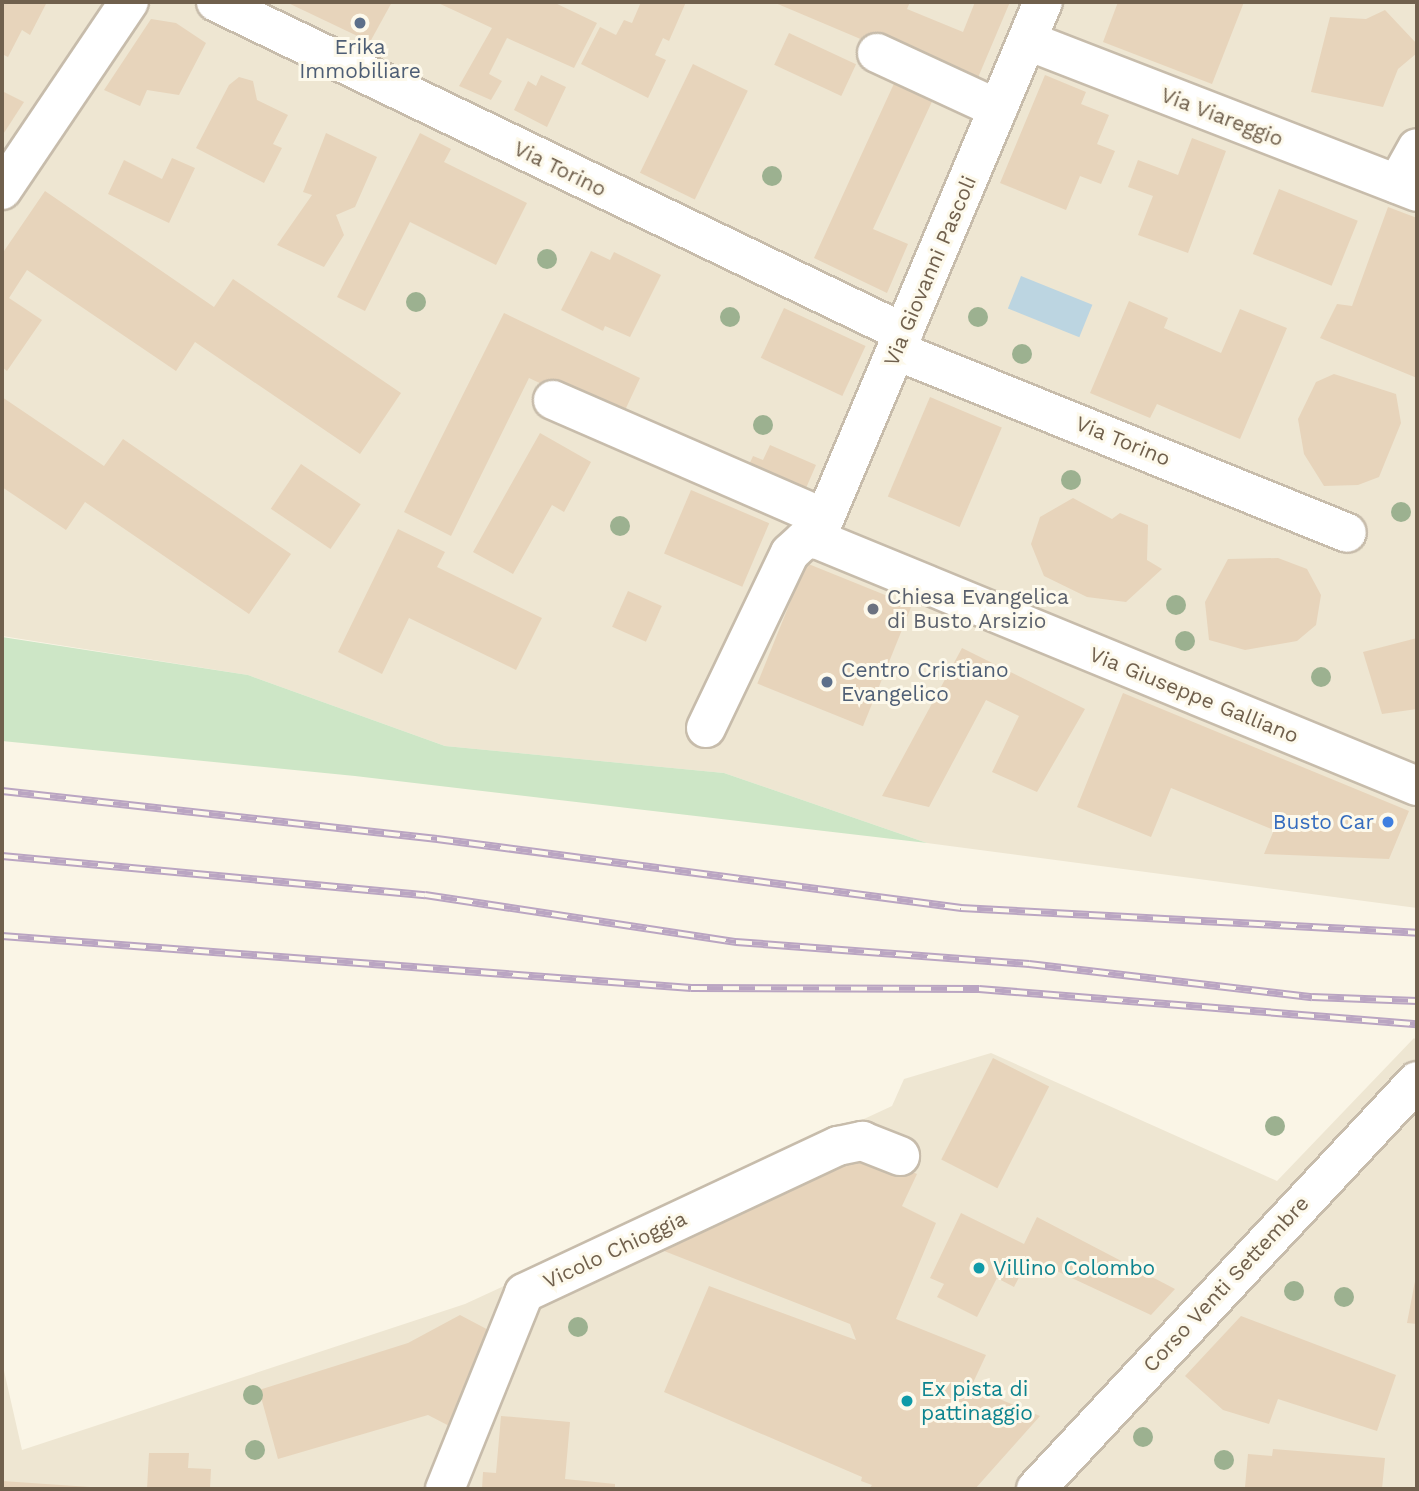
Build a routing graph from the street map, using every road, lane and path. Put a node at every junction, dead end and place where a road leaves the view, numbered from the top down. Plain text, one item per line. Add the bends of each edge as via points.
1 (129, 2) edge
2 (216, 2) edge
3 (1043, 2) edge
4 (1028, 41) junction
5 (877, 53) dead end
6 (998, 109) junction
7 (1417, 148) edge
8 (1407, 188) edge
9 (2, 190) edge
10 (901, 342) junction
11 (553, 400) dead end
12 (820, 529) junction
13 (1348, 533) dead end
14 (706, 728) dead end
15 (1417, 786) edge
16 (1417, 1081) edge
17 (900, 1156) dead end
18 (445, 1489) edge
19 (1036, 1489) edge

1 - 9 street
2 - 10 street, Via Torino
3 - 4 street, Via Giovanni Pascoli
4 - 6 street, Via Giovanni Pascoli
4 - 8 street, Via Viareggio
5 - 6 street
6 - 10 street, Via Giovanni Pascoli
7 - 8 street
10 - 12 street, Via Giovanni Pascoli
10 - 13 street, Via Torino
11 - 12 street, Via Giuseppe Galliano
12 - 14 street via 790,553
12 - 15 street, Via Giuseppe Galliano
16 - 19 street, Corso Venti Settembre
17 - 18 street, Vicolo Chioggia via 862,1141 838,1146 524,1293

